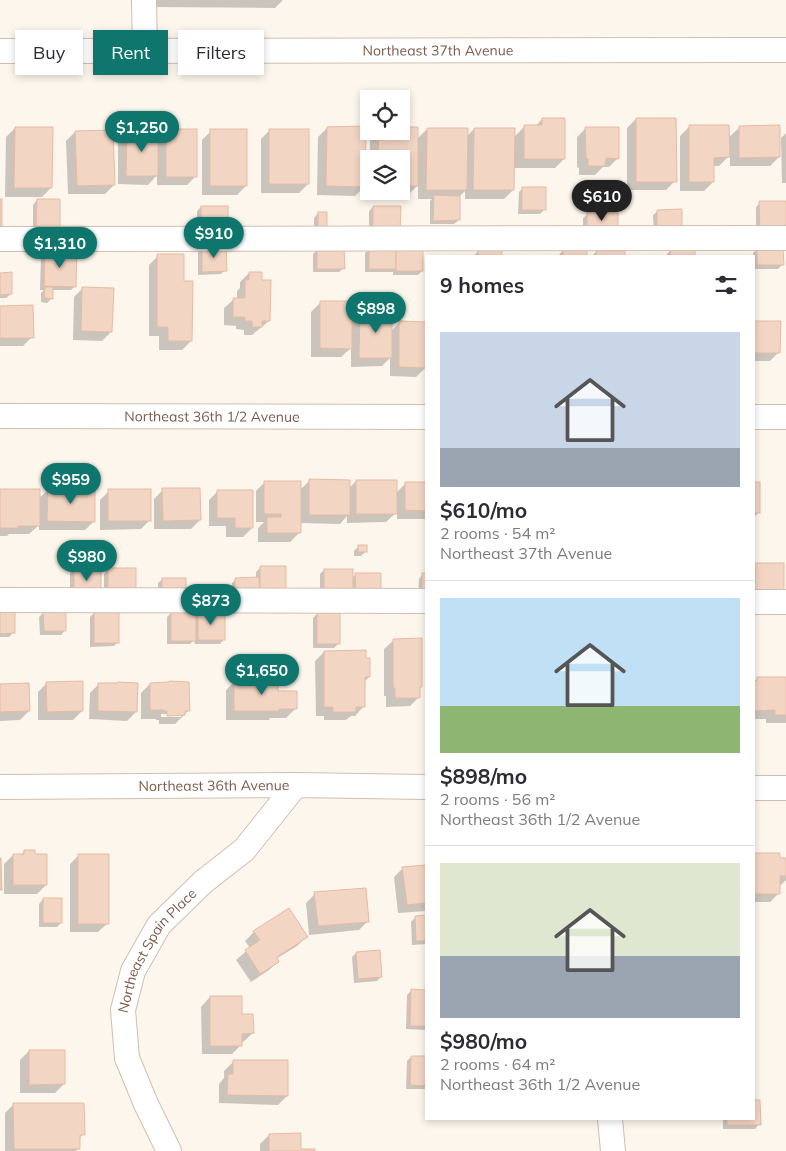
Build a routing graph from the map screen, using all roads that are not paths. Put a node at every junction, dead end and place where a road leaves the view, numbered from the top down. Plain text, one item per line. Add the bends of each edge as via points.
1 (144, 0) edge
2 (145, 30) edge
3 (93, 50) edge
4 (168, 50) edge
5 (786, 50) edge
6 (0, 51) edge
7 (786, 238) edge
8 (0, 239) edge
9 (0, 416) edge
10 (425, 417) edge
11 (755, 417) edge
12 (786, 417) edge
13 (0, 600) edge
14 (425, 601) edge
15 (755, 602) edge
16 (786, 602) edge
17 (296, 785) junction
18 (0, 787) edge
19 (425, 787) edge
20 (755, 788) edge
21 (786, 788) edge
22 (610, 1120) edge
23 (169, 1151) edge
24 (612, 1151) edge

1 - 2 street
3 - 6 street, Northeast 37th Avenue
4 - 5 street, Northeast 37th Avenue
7 - 8 street
9 - 10 street, Northeast 36th 1/2 Avenue
11 - 12 street
13 - 14 street
15 - 16 street
17 - 18 street, Northeast 36th Avenue
17 - 19 street, Northeast 36th Avenue
17 - 23 street, Northeast Spain Place via 244,850 203,882 159,925 133,971 123,1010 127,1058
20 - 21 street
22 - 24 street

